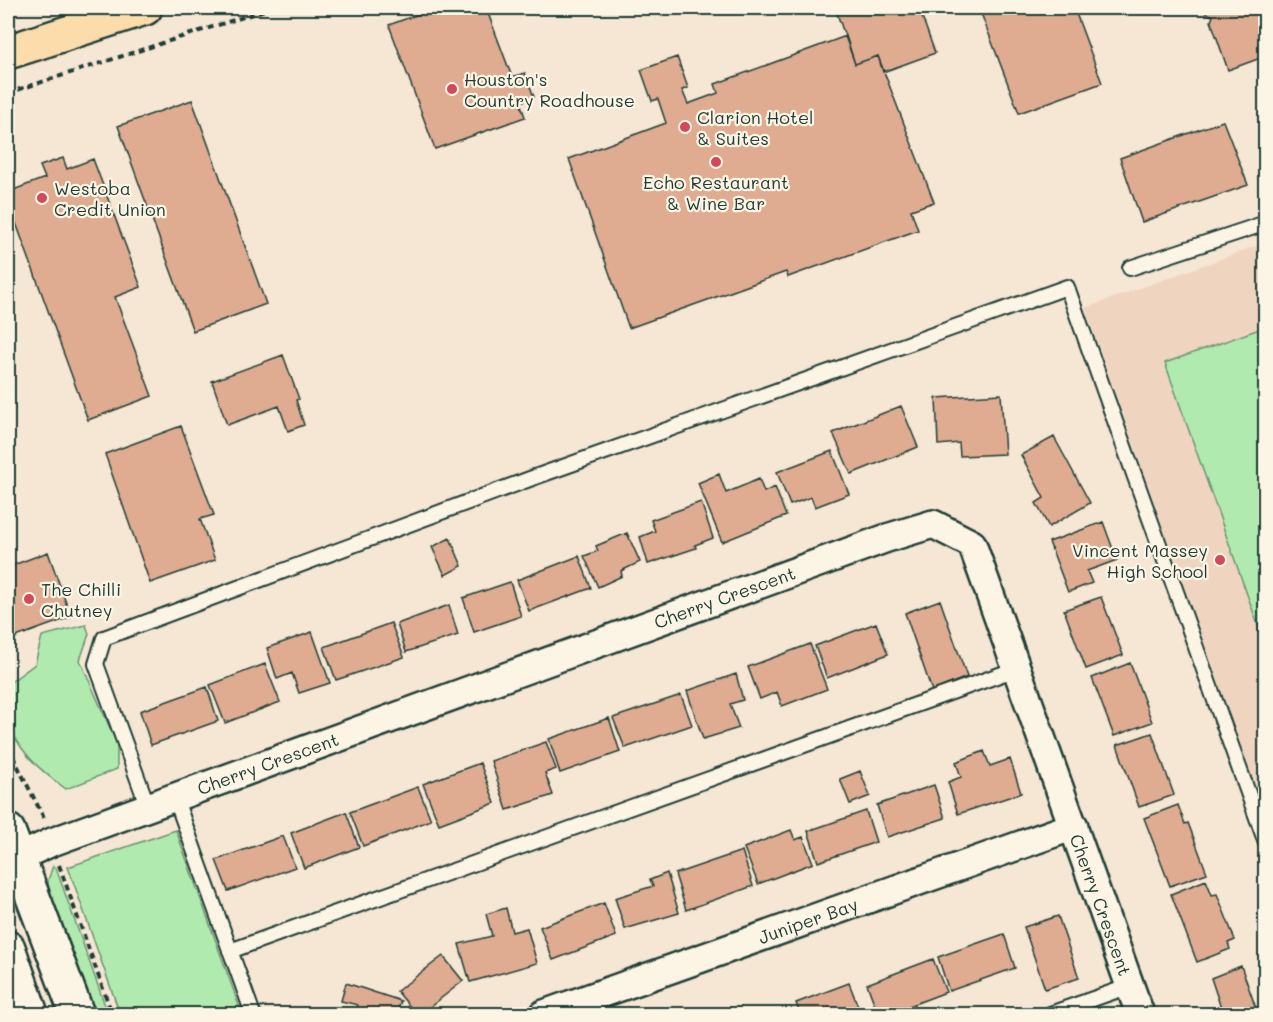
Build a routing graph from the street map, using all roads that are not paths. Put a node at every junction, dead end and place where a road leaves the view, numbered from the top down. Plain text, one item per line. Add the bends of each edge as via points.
1 (145, 8) edge
2 (8, 52) edge
3 (1266, 223) edge
4 (1130, 268) dead end
5 (1016, 669) junction
6 (175, 797) junction
7 (148, 807) junction
8 (1074, 826) junction
9 (1266, 843) edge
10 (11, 850) edge
11 (8, 948) edge
12 (230, 951) junction
13 (1130, 986) junction
14 (31, 1014) edge
15 (77, 1014) edge
16 (253, 1014) edge
17 (544, 1014) edge
18 (1050, 1014) edge
19 (1140, 1014) edge

1 - 2 main road
3 - 4 lane
5 - 6 street, Cherry Crescent via 972,544 933,524
5 - 8 street, Cherry Crescent
5 - 12 lane
6 - 7 street, Cherry Crescent
6 - 12 lane
7 - 9 lane via 96,664 104,638 535,477 1067,287
7 - 10 street, Cherry Crescent via 52,842
8 - 13 street, Cherry Crescent
8 - 17 street, Juniper Bay
10 - 15 main road
11 - 14 main road
12 - 16 lane
13 - 18 lane
13 - 19 street, Cherry Crescent

